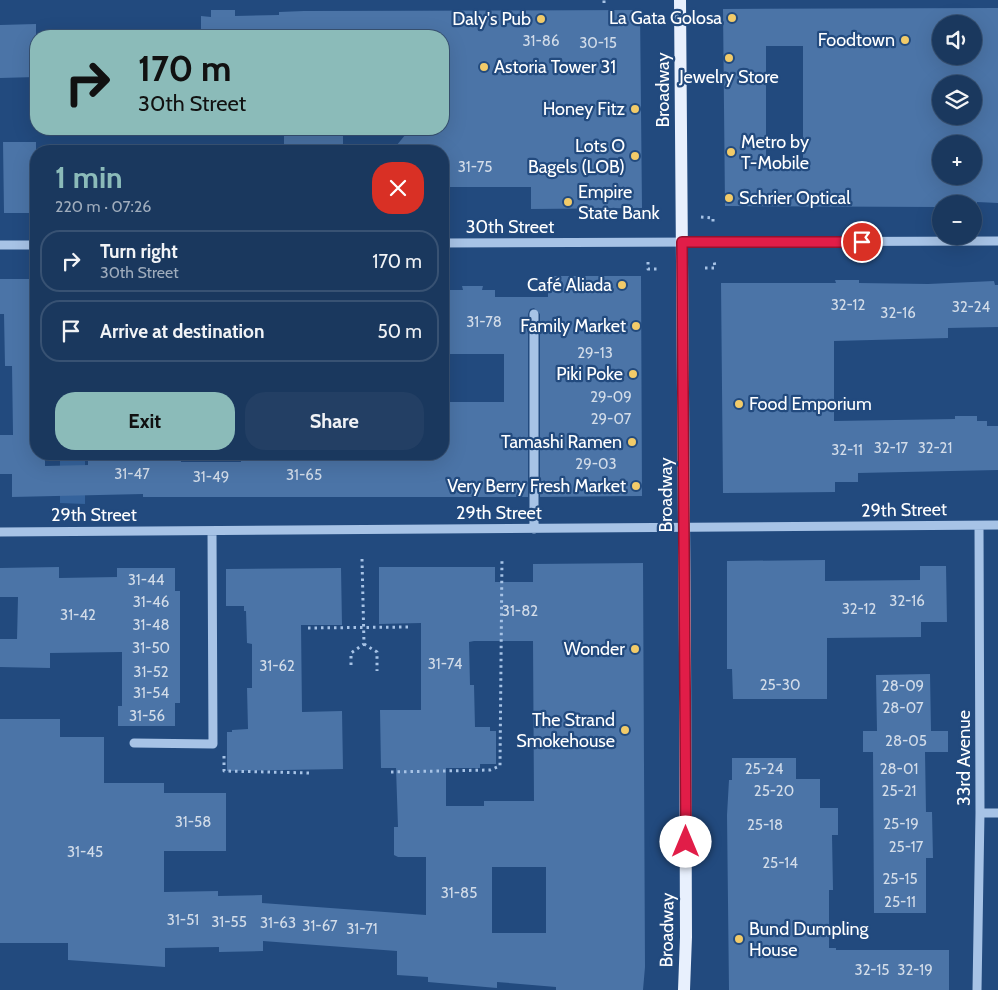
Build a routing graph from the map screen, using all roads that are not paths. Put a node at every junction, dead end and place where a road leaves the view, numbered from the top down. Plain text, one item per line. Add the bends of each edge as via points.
1 (680, 0) edge
2 (998, 241) edge
3 (682, 242) junction
4 (449, 243) edge
5 (0, 245) edge
6 (30, 245) edge
7 (534, 314) dead end
8 (998, 525) edge
9 (979, 526) junction
10 (534, 529) junction
11 (684, 529) junction
12 (212, 531) junction
13 (0, 532) edge
14 (134, 743) dead end
15 (980, 813) junction
16 (998, 813) edge
17 (684, 990) edge
18 (977, 990) edge

1 - 3 main road, Broadway
2 - 3 street, 30th Street
3 - 4 street, 30th Street
3 - 11 main road, Broadway
5 - 6 street
7 - 10 street
8 - 9 street, 29th Street
9 - 11 street, 29th Street
9 - 15 street, 33rd Avenue
10 - 11 street, 29th Street
10 - 12 street, 29th Street
11 - 17 main road, Broadway
12 - 13 street, 29th Street
12 - 14 street via 213,744
15 - 16 street
15 - 18 street, 33rd Avenue

